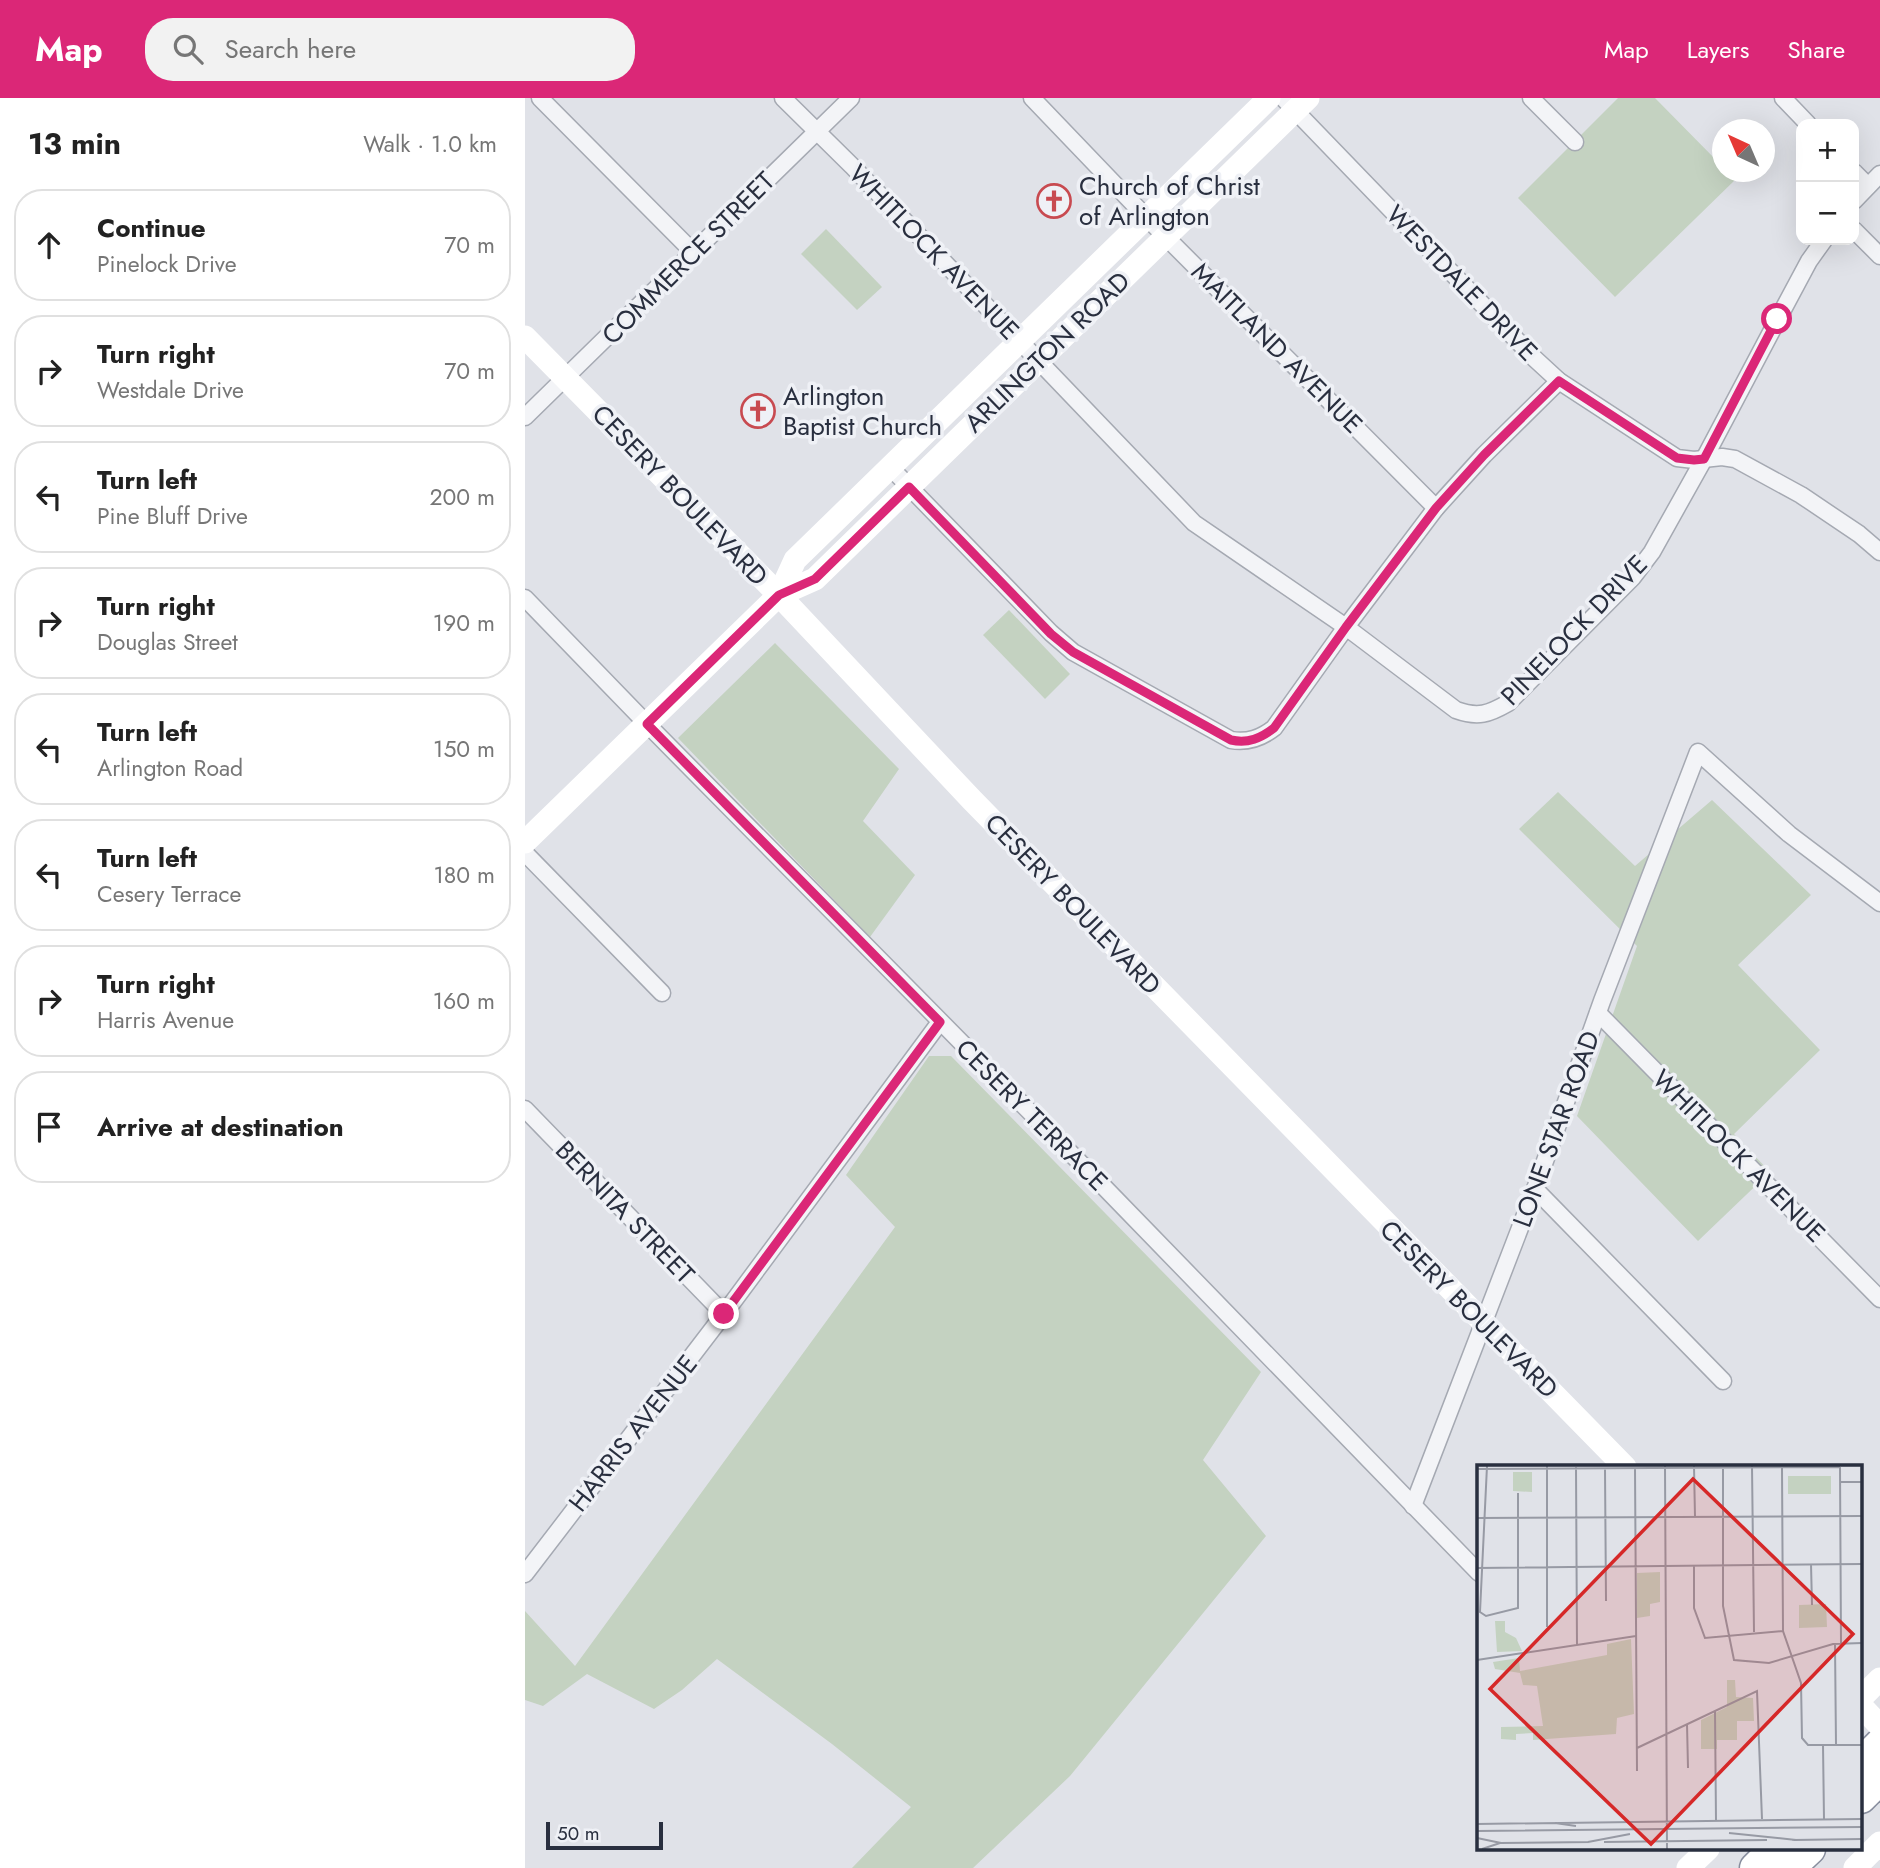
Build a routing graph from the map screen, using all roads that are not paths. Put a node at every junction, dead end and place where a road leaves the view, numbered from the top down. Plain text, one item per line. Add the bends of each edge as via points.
1 (540, 98) edge
2 (783, 98) edge
3 (851, 98) edge
4 (1032, 98) edge
5 (1269, 98) edge
6 (1531, 98) edge
7 (1783, 98) edge
8 (1295, 102) edge
9 (1803, 119) edge
10 (816, 132) junction
11 (1574, 142) dead end
12 (1880, 174) edge
13 (1859, 177) edge
14 (1868, 186) junction
15 (1859, 196) edge
16 (1147, 218) junction
17 (1859, 235) edge
18 (1166, 236) junction
19 (1820, 245) edge
20 (693, 252) junction
21 (1880, 256) edge
22 (525, 337) edge
23 (1019, 342) junction
24 (1038, 360) junction
25 (566, 378) junction
26 (1559, 381) junction
27 (525, 417) edge
28 (1704, 459) junction
29 (890, 467) junction
30 (909, 487) junction
31 (1436, 508) junction
32 (1880, 552) edge
33 (779, 595) junction
34 (525, 598) edge
35 (1346, 627) junction
36 (1478, 715) joint
37 (647, 724) junction
38 (525, 842) edge
39 (525, 853) edge
40 (1880, 904) edge
41 (662, 993) dead end
42 (1598, 1013) junction
43 (940, 1022) junction
44 (525, 1109) edge
45 (1535, 1189) junction
46 (1880, 1299) edge
47 (724, 1314) junction
48 (1483, 1324) junction
49 (1723, 1381) dead end
50 (1623, 1465) edge
51 (1413, 1506) junction
52 (1477, 1571) edge
53 (525, 1574) edge
54 (1880, 1679) edge
55 (1863, 1696) edge
56 (1874, 1724) edge
57 (1863, 1757) edge
58 (1880, 1779) edge
59 (1863, 1796) edge
60 (1880, 1843) edge
61 (1707, 1850) edge
62 (1773, 1850) edge
63 (1809, 1850) edge
64 (1688, 1868) edge
65 (1755, 1868) edge
66 (1790, 1868) edge
67 (1855, 1868) edge

1 - 20 street
2 - 10 street, WHITLOCK AVENUE
3 - 10 street, COMMERCE STREET
4 - 16 street, MAITLAND AVENUE
5 - 16 main road, ARLINGTON ROAD
6 - 11 street
7 - 9 street
8 - 18 main road, ARLINGTON ROAD
8 - 26 street, WESTDALE DRIVE
10 - 20 street, COMMERCE STREET
10 - 23 street, WHITLOCK AVENUE
12 - 14 street
13 - 14 street
14 - 15 street
16 - 18 street, MAITLAND AVENUE
16 - 23 main road, ARLINGTON ROAD
17 - 21 street
18 - 24 main road, ARLINGTON ROAD
18 - 31 street, MAITLAND AVENUE
19 - 28 street, PINELOCK DRIVE
20 - 25 street, COMMERCE STREET
22 - 25 main road, CESERY BOULEVARD
23 - 24 street, WHITLOCK AVENUE
23 - 29 main road, ARLINGTON ROAD
24 - 30 main road, ARLINGTON ROAD
24 - 35 street, WHITLOCK AVENUE via 1193,523
25 - 27 street, COMMERCE STREET
25 - 33 main road, CESERY BOULEVARD
26 - 28 street, WESTDALE DRIVE via 1677,458
26 - 31 street
28 - 32 street, WESTDALE DRIVE via 1735,459 1801,495
28 - 36 street, PINELOCK DRIVE via 1633,577 1509,703
29 - 30 street
29 - 33 main road, ARLINGTON ROAD via 795,560
30 - 33 main road, ARLINGTON ROAD via 815,579
30 - 35 street via 1073,652 1231,740 1251,740 1274,728
31 - 35 street
33 - 37 main road, ARLINGTON ROAD
33 - 48 main road, CESERY BOULEVARD via 972,800
34 - 37 street, CESERY TERRACE
35 - 36 street, WHITLOCK AVENUE via 1456,710
37 - 38 main road, ARLINGTON ROAD
37 - 43 street, CESERY TERRACE
39 - 41 street
40 - 42 street, LONE STAR ROAD via 1789,834 1698,752
42 - 45 street, LONE STAR ROAD
42 - 46 street, WHITLOCK AVENUE
43 - 47 street, HARRIS AVENUE
43 - 51 street, CESERY TERRACE
44 - 47 street, BERNITA STREET
45 - 48 street, LONE STAR ROAD
45 - 49 street
47 - 53 street, HARRIS AVENUE
48 - 50 main road, CESERY BOULEVARD
48 - 51 street, LONE STAR ROAD
51 - 52 street, CESERY TERRACE
54 - 55 main road
56 - 57 highway
58 - 59 highway
60 - 67 main road
61 - 64 main road
62 - 65 highway
63 - 66 highway

